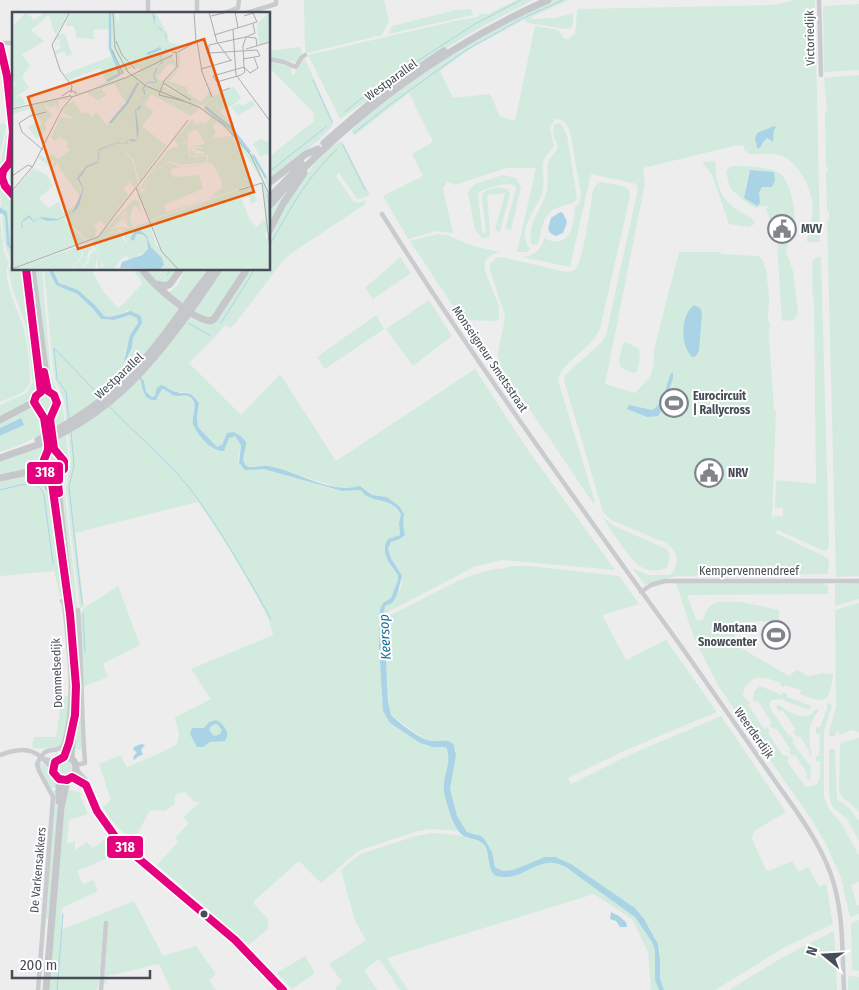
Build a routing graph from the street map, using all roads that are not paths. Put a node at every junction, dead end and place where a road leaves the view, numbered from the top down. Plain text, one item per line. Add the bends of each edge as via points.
1 (239, 0) edge
2 (276, 0) edge
3 (537, 0) edge
4 (548, 0) edge
5 (819, 0) edge
6 (227, 12) edge
7 (250, 12) edge
8 (1, 46) edge
9 (305, 55) dead end
10 (270, 59) edge
11 (2, 61) edge
12 (821, 75) dead end
13 (12, 121) edge
14 (341, 130) junction
15 (12, 149) edge
16 (318, 149) junction
17 (12, 164) edge
18 (308, 164) junction
19 (270, 181) edge
20 (12, 187) edge
21 (12, 194) edge
22 (270, 197) edge
23 (270, 205) edge
24 (382, 214) dead end
25 (270, 229) edge
26 (143, 270) edge
27 (179, 270) edge
28 (212, 270) edge
29 (218, 270) edge
30 (246, 270) edge
31 (29, 271) edge
32 (156, 284) junction
33 (195, 298) junction
34 (44, 392) junction
35 (34, 402) junction
36 (0, 420) edge
37 (39, 442) junction
38 (0, 453) edge
39 (0, 458) edge
40 (42, 469) junction
41 (27, 473) junction
42 (54, 475) junction
43 (0, 478) edge
44 (52, 493) junction
45 (583, 513) joint
46 (859, 581) edge
47 (641, 592) junction
48 (66, 600) junction
49 (78, 610) dead end
50 (0, 755) edge
51 (42, 758) junction
52 (72, 762) junction
53 (54, 765) junction
54 (66, 779) junction
55 (86, 785) junction
56 (106, 923) dead end
57 (283, 989) edge
58 (38, 990) edge
59 (46, 990) edge
60 (101, 990) edge
61 (844, 990) edge

1 - 6 street via 239,8
2 - 7 street via 276,4
3 - 14 main road, Westparallel via 433,57 381,94
4 - 14 main road, Westparallel via 488,30 435,62
5 - 12 street, Victoriedijk
8 - 11 street
9 - 10 street via 296,67
11 - 13 street
14 - 16 main road, Westparallel
14 - 18 main road, Westparallel
15 - 17 main road
16 - 19 main road via 306,154
16 - 22 main road, Westparallel
17 - 20 main road via 6,178
17 - 21 main road via 3,171 2,180
18 - 23 main road, Westparallel
18 - 25 main road
24 - 45 street, Monseigneur Smetsstraat
26 - 32 main road
27 - 32 main road via 170,284
28 - 33 main road, Westparallel
29 - 33 main road, Westparallel
30 - 32 main road via 210,321 199,318
31 - 34 main road
33 - 37 main road, Westparallel, bridge via 121,385 81,416
34 - 35 main road via 36,395
34 - 42 main road via 54,395 57,403 50,416 54,446 64,461 62,471
35 - 36 main road
35 - 40 main road via 46,431 48,450 41,462
37 - 38 main road, Westparallel
37 - 39 main road, Westparallel
40 - 41 main road
40 - 42 main road
41 - 43 main road
41 - 44 main road via 44,480
42 - 44 main road, Dommelsedijk
42 - 48 main road, Dommelsedijk
44 - 48 main road, Dommelsedijk
45 - 47 street, Weerderdijk
46 - 47 street, Kempervennendreef via 665,581
47 - 61 street, Weerderdijk via 742,733 820,850 830,870 839,906
48 - 51 street, Dommelsedijk via 70,718 63,746 58,750 48,750
48 - 52 main road, Dommelsedijk via 76,682
49 - 52 street, Dommelsedijk via 85,764
50 - 51 street via 20,749 30,750
51 - 53 street
51 - 58 street, De Varkensakkers via 37,767 53,801
52 - 53 main road
52 - 54 main road
52 - 55 street
53 - 54 main road via 54,775
54 - 55 street
54 - 59 main road
55 - 57 street via 97,811 119,842 235,940
56 - 60 street

